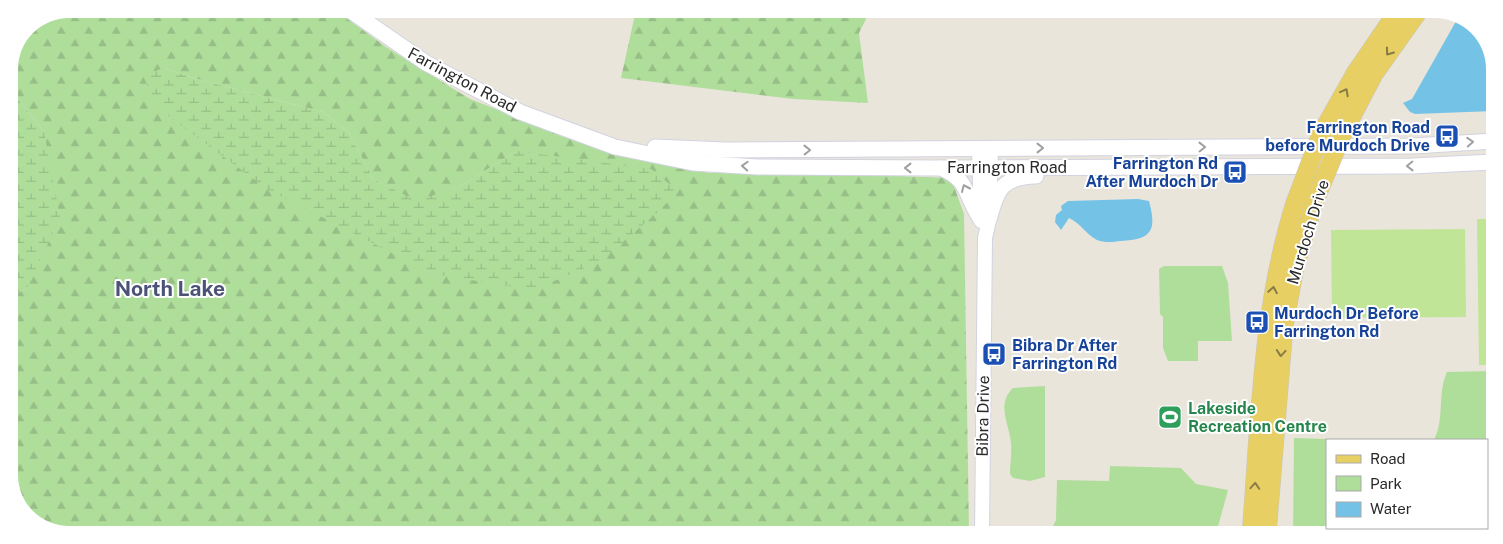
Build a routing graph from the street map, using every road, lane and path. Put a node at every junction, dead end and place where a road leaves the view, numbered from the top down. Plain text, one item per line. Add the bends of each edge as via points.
1 (361, 18) edge
2 (1393, 18) edge
3 (1414, 18) edge
4 (584, 135) junction
5 (1485, 142) edge
6 (985, 148) junction
7 (1165, 148) junction
8 (1485, 162) edge
9 (1236, 166) junction
10 (986, 167) junction
11 (1125, 167) junction
12 (940, 168) junction
13 (985, 219) junction
14 (982, 526) edge
15 (1252, 526) edge
16 (1268, 526) edge

1 - 4 main road, Farrington Road via 457,81 520,112
15 -> 2 main road, Murdoch Drive, bridge via 1267,326 1278,265 1295,203 1321,134 1356,72
3 -> 16 main road, Murdoch Drive, bridge via 1374,74 1342,135 1314,203 1295,267 1284,326
4 -> 6 main road, Farrington Road via 670,149
12 -> 4 main road, Farrington Road via 758,167 701,163 615,147
7 -> 5 main road, Farrington Road via 1412,146
6 -> 7 main road, Farrington Road
6 - 10 street, Bibra Drive
7 - 9 main road via 1160,153 1162,157 1223,159
8 -> 9 main road, Farrington Road via 1412,166
9 - 11 main road, Farrington Road
10 - 11 main road, Farrington Road
10 - 12 main road, Farrington Road
10 - 13 street, Bibra Drive
11 - 13 main road via 1088,173 1023,176 1011,180 1001,187
13 -> 12 main road via 971,204 961,180
13 - 14 street, Bibra Drive

